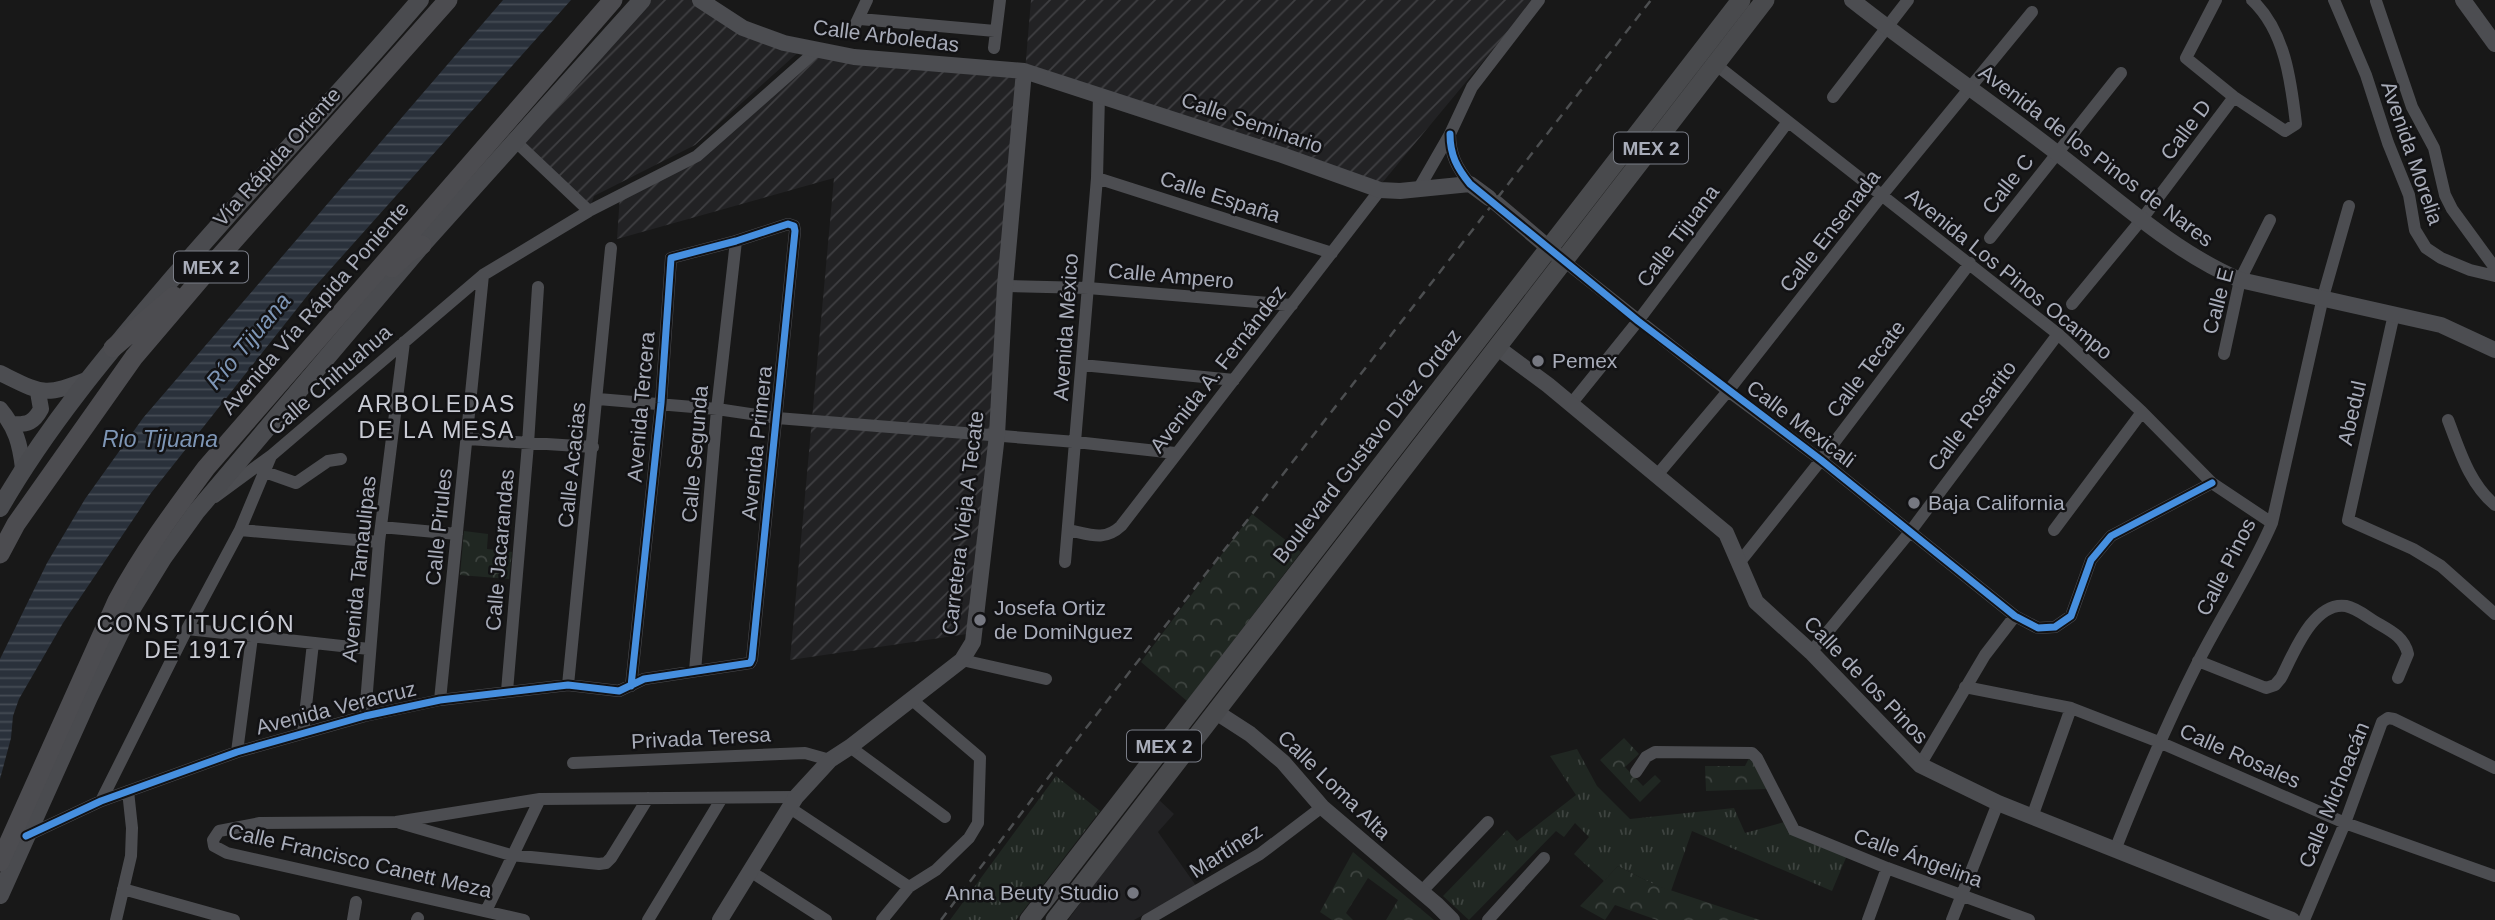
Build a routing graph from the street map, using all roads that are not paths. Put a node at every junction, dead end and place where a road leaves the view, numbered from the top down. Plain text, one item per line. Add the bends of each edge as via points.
1 (448, 0) edge
2 (613, 0) edge
3 (642, 0) edge
4 (867, 0) edge
5 (1000, 0) edge
6 (1539, 0) edge
7 (1741, 0) edge
8 (1765, 0) edge
9 (1852, 0) edge
10 (1908, 0) edge
11 (2216, 0) edge
12 (2252, 0) edge
13 (2334, 0) edge
14 (2463, 0) edge
15 (2376, 1) edge
16 (707, 2) edge
17 (414, 3) edge
18 (2032, 12) dead end
19 (860, 19) junction
20 (1886, 27) junction
21 (995, 31) junction
22 (851, 34) dead end
23 (2495, 44) edge
24 (994, 48) dead end
25 (817, 51) junction
26 (1714, 64) junction
27 (1024, 71) junction
28 (2121, 73) dead end
29 (1971, 88) junction
30 (1099, 95) junction
31 (1833, 97) dead end
32 (2234, 97) junction
33 (1787, 123) junction
34 (1450, 134) junction
35 (515, 141) junction
36 (2057, 152) junction
37 (1097, 177) junction
38 (1470, 184) junction
39 (1419, 188) junction
40 (1380, 190) junction
41 (1882, 195) junction
42 (2349, 206) dead end
43 (589, 211) junction
44 (2142, 219) junction
45 (2270, 220) dead end
46 (794, 226) joint
47 (1990, 239) dead end
48 (736, 241) junction
49 (422, 245) junction
50 (611, 248) dead end
51 (1332, 253) junction
52 (1557, 255) junction
53 (220, 256) junction
54 (1970, 263) junction
55 (2495, 268) edge
56 (482, 275) junction
57 (2495, 276) edge
58 (2240, 281) junction
59 (1005, 286) junction
60 (538, 287) dead end
61 (1088, 288) junction
62 (2323, 297) junction
63 (2072, 304) dead end
64 (1292, 305) junction
65 (2394, 314) junction
66 (1638, 321) junction
67 (325, 330) junction
68 (2058, 334) junction
69 (404, 342) junction
70 (113, 348) junction
71 (1498, 348) junction
72 (2495, 350) edge
73 (2224, 354) dead end
74 (1082, 365) junction
75 (0, 373) edge
76 (89, 379) junction
77 (1234, 380) junction
78 (1728, 391) junction
79 (38, 392) junction
80 (598, 399) junction
81 (661, 403) junction
82 (1571, 404) junction
83 (0, 409) edge
84 (717, 409) junction
85 (2142, 412) junction
86 (777, 418) junction
87 (2448, 420) dead end
88 (13, 424) junction
89 (997, 435) junction
90 (468, 439) junction
91 (1076, 442) junction
92 (528, 444) junction
93 (593, 447) junction
94 (1175, 453) junction
95 (272, 455) junction
96 (341, 458) dead end
97 (1821, 460) junction
98 (23, 468) junction
99 (265, 472) junction
100 (1658, 474) junction
101 (2212, 483) junction
102 (2495, 505) edge
103 (0, 508) edge
104 (195, 512) junction
105 (2272, 523) junction
106 (381, 527) junction
107 (240, 530) junction
108 (1068, 530) junction
109 (2054, 530) dead end
110 (1910, 531) junction
111 (457, 534) junction
112 (379, 542) junction
113 (0, 554) edge
114 (1065, 562) dead end
115 (1739, 563) junction
116 (1307, 578) junction
117 (2495, 614) edge
118 (2015, 616) junction
119 (187, 629) junction
120 (252, 637) junction
121 (313, 643) junction
122 (369, 649) junction
123 (1811, 652) junction
124 (962, 660) junction
125 (2198, 661) junction
126 (750, 663) joint
127 (695, 671) junction
128 (2398, 678) dead end
129 (1046, 679) dead end
130 (568, 685) junction
131 (631, 686) junction
132 (1965, 687) junction
133 (507, 691) junction
134 (911, 699) junction
135 (440, 700) junction
136 (2071, 708) junction
137 (1216, 712) junction
138 (65, 713) junction
139 (365, 716) junction
140 (303, 733) junction
141 (2159, 742) junction
142 (850, 747) junction
143 (237, 752) junction
144 (830, 760) junction
145 (573, 763) dead end
146 (1920, 765) junction
147 (2495, 768) edge
148 (1636, 772) dead end
149 (128, 791) junction
150 (44, 798) junction
151 (648, 798) junction
152 (722, 798) junction
153 (540, 799) junction
154 (101, 801) junction
155 (793, 802) junction
156 (1998, 803) junction
157 (1322, 807) junction
158 (945, 817) dead end
159 (2032, 817) junction
160 (396, 822) junction
161 (1488, 822) dead end
162 (2345, 823) junction
163 (26, 836) junction
164 (2115, 850) junction
165 (511, 855) junction
166 (1544, 858) dead end
167 (0, 862) edge
168 (1887, 868) junction
169 (750, 871) junction
170 (2495, 876) edge
171 (909, 887) junction
172 (123, 889) junction
173 (1421, 892) junction
174 (1962, 894) junction
175 (0, 895) edge
176 (356, 902) dead end
177 (486, 911) junction
178 (116, 920) edge
179 (234, 920) edge
180 (353, 920) edge
181 (524, 920) edge
182 (648, 920) edge
183 (720, 920) edge
184 (826, 920) edge
185 (882, 920) edge
186 (1030, 920) edge
187 (1055, 920) edge
188 (1147, 920) edge
189 (1452, 920) edge
190 (1488, 920) edge
191 (1868, 920) edge
192 (1952, 920) edge
193 (2029, 920) edge
194 (2292, 920) edge
195 (2304, 920) edge

1 - 53 highway, Vía Rápida Oriente / MEX 2
2 - 67 highway, Avenida Vía Rápida Poniente
3 - 35 main road
4 - 19 street
5 - 21 street
6 - 34 street via 1472,87
7 - 52 main road, Boulevard Gustavo Díaz Ordaz / MEX 2
8 - 26 main road, Boulevard Gustavo Díaz Ordaz / MEX 2
9 - 20 street, Avenida de los Pinos de Nares
10 - 20 street
11 - 32 street via 2186,58
12 - 32 street via 2272,26 2290,80 2296,124 2285,131
13 - 57 street, Avenida Morelia via 2409,195 2415,230 2426,248 2441,258
14 - 23 street
15 - 55 street via 2412,107 2434,148 2445,195
16 - 25 street, Calle Arboledas via 743,28
17 - 70 main road
18 - 29 street, Calle Ensenada
19 - 21 street
19 - 22 street
20 - 29 street, Avenida de los Pinos de Nares
20 - 31 street
21 - 24 street
25 - 27 street, Calle Arboledas
25 - 43 street, Calle Chihuahua via 697,156
26 - 33 street, Avenida Los Pinos Ocampo
26 - 52 main road, Boulevard Gustavo Díaz Ordaz / MEX 2
27 - 30 street, Calle Seminario
27 - 59 street, Carretera Vieja A Tecate
28 - 36 street, Calle C
29 - 36 street, Avenida de los Pinos de Nares
29 - 41 street, Calle Ensenada
30 - 37 street, Avenida México
30 - 40 street, Calle Seminario
32 - 44 street, Calle D
33 - 41 street, Avenida Los Pinos Ocampo
33 - 66 street, Calle Tijuana
34 - 38 street via 1453,160
34 - 39 street
35 - 43 street
35 - 49 main road
36 - 44 street, Avenida de los Pinos de Nares
36 - 47 street, Calle C
37 - 51 street, Calle España
37 - 61 street, Avenida México
38 - 39 street, Calle Seminario
38 - 52 street
39 - 40 street, Calle Seminario
40 - 51 street, Avenida A. Fernández
41 - 54 street, Avenida Los Pinos Ocampo
41 - 78 street, Calle Ensenada
42 - 62 street, Calle Pinos
43 - 56 street, Calle Chihuahua
44 - 58 street, Avenida de los Pinos de Nares via 2209,267
44 - 63 street, Calle D
45 - 58 street, Calle E
46 - 48 street, Avenida Tercera
46 - 86 street, Avenida Primera
48 - 81 street, Avenida Tercera via 671,258
48 - 84 street, Calle Segunda
49 - 67 highway via 408,253 335,326
49 - 104 main road
50 - 80 street, Calle Acacias
51 - 64 street, Avenida A. Fernández
52 - 66 street, Calle Mexicali
52 - 71 main road, Boulevard Gustavo Díaz Ordaz / MEX 2
52 - 116 main road, Boulevard Gustavo Díaz Ordaz / MEX 2
53 - 70 highway
53 - 113 highway, Vía Rápida Oriente / MEX 2 via 134,357 16,524
54 - 68 street, Avenida Los Pinos Ocampo
54 - 97 street, Calle Tecate
56 - 69 street, Calle Chihuahua
56 - 90 street, Calle Pirules
58 - 62 street, Avenida de los Pinos de Nares
58 - 73 street, Calle E
59 - 61 street, Calle Ampero
59 - 89 street, Carretera Vieja A Tecate
60 - 92 street, Calle Jacarandas
61 - 64 street, Calle Ampero
61 - 74 street, Avenida México
62 - 65 street, Avenida de los Pinos de Nares
62 - 105 street, Calle Pinos
64 - 77 street, Avenida A. Fernández
65 - 72 street, Avenida de los Pinos de Nares via 2441,325
65 - 117 street, Abedul via 2348,520 2441,566
66 - 78 street, Calle Mexicali
66 - 82 street, Calle Tijuana
67 - 138 highway, Avenida Vía Rápida Poniente via 206,468 155,539 117,601
68 - 85 street, Avenida Los Pinos Ocampo
68 - 110 street, Calle Rosarito
69 - 95 street, Calle Chihuahua
69 - 106 street, Avenida Tamaulipas
70 - 76 main road
71 - 82 street, Calle de los Pinos
71 - 116 main road, Boulevard Gustavo Díaz Ordaz / MEX 2
74 - 77 street
74 - 91 street, Avenida México
75 - 79 street
76 - 79 street via 60,391
76 - 98 main road
77 - 94 street, Avenida A. Fernández
78 - 97 street, Calle Mexicali
78 - 100 street, Calle Ensenada
79 - 88 street via 41,409 36,419
80 - 81 street
80 - 93 street, Calle Acacias
81 - 84 street
81 - 131 street, Avenida Tercera
82 - 100 street, Calle de los Pinos
83 - 88 street
84 - 86 street
84 - 127 street, Calle Segunda
85 - 101 street, Avenida Los Pinos Ocampo
85 - 109 street
86 - 89 street
86 - 126 street, Avenida Primera
87 - 102 street via 2471,476
88 - 98 street
89 - 91 street
89 - 124 street, Carretera Vieja A Tecate via 973,642
90 - 92 street
90 - 111 street, Calle Pirules
91 - 94 street
91 - 108 street, Avenida México
92 - 93 street
92 - 133 street, Calle Jacarandas
93 - 130 street, Calle Acacias
94 - 108 street, Avenida A. Fernández via 1112,534 1103,537
95 - 99 street, Calle Chihuahua
95 - 104 street
96 - 99 street via 328,460 296,483
97 - 110 street, Calle Mexicali
97 - 115 street, Calle Tecate
98 - 103 main road
99 - 107 street, Calle Chihuahua
100 - 115 street, Calle de los Pinos via 1726,533
101 - 105 street, Avenida Los Pinos Ocampo
101 - 118 street, Calle Mexicali via 2111,536 2091,560 2071,616 2055,627 2039,628
104 - 150 main road via 131,611
105 - 125 street, Calle Pinos
106 - 111 street
106 - 112 street, Avenida Tamaulipas
107 - 112 street
107 - 119 street, Calle Chihuahua
108 - 114 street, Avenida México
110 - 118 street, Calle Mexicali
110 - 123 street, Calle Rosarito
111 - 135 street, Calle Pirules
112 - 122 street, Avenida Tamaulipas
115 - 123 street, Calle de los Pinos via 1756,602
116 - 137 main road, Boulevard Gustavo Díaz Ordaz / MEX 2
116 - 186 main road, Boulevard Gustavo Díaz Ordaz / MEX 2
118 - 132 street
119 - 120 street
119 - 154 street, Calle Chihuahua
120 - 121 street
120 - 143 street
121 - 122 street
121 - 140 street
122 - 139 street, Avenida Tamaulipas
123 - 146 street, Calle de los Pinos
124 - 129 street
124 - 134 street, Carretera Vieja A Tecate
125 - 128 street via 2266,688 2275,685 2312,620 2333,606 2345,606 2401,638 2408,654
125 - 141 street, Calle Pinos
126 - 127 street, Avenida Veracruz
127 - 131 street, Avenida Veracruz via 645,679
130 - 131 street, Avenida Veracruz via 619,691
130 - 133 street, Avenida Veracruz
132 - 136 street, Calle Rosales
132 - 146 street
133 - 135 street, Avenida Veracruz
134 - 142 street, Carretera Vieja A Tecate
134 - 171 street via 980,758 978,823 955,854
135 - 139 street, Avenida Veracruz
136 - 141 street, Calle Rosales
136 - 159 street
137 - 157 street, Calle Loma Alta via 1283,762
137 - 187 main road, Boulevard Gustavo Díaz Ordaz / MEX 2
138 - 150 highway
138 - 167 highway, Avenida Vía Rápida Poniente
139 - 140 street, Avenida Veracruz
140 - 143 street, Avenida Veracruz
141 - 162 street, Calle Rosales
141 - 164 street, Calle Pinos
142 - 144 street, Carretera Vieja A Tecate
142 - 158 street
143 - 149 street, Avenida Veracruz
144 - 145 street, Privada Teresa via 805,753
144 - 155 street, Carretera Vieja A Tecate
146 - 156 street, Calle de los Pinos
147 - 162 street, Calle Michoacán via 2388,718 2382,722
148 - 168 street, Calle Ángelina via 1655,752 1752,753 1794,830
149 - 154 street, Avenida Veracruz
149 - 172 street via 132,842
150 - 163 main road
151 - 152 street
151 - 153 street
151 - 165 street via 606,863
152 - 155 street
152 - 182 street
153 - 160 street
153 - 165 street
154 - 163 street
155 - 169 street, Carretera Vieja A Tecate
155 - 171 street
156 - 159 street, Calle de los Pinos
156 - 174 street
157 - 173 street, Calle Loma Alta
157 - 188 street, Martínez via 1260,854
159 - 164 street, Calle de los Pinos
160 - 165 street
160 - 177 street, Calle Francisco Canett Meza via 260,823 229,827 213,840 214,846 227,853
161 - 173 street
162 - 170 street, Calle Rosales
162 - 195 street, Calle Michoacán
163 - 175 main road
164 - 194 street, Calle de los Pinos
165 - 177 street
166 - 190 street
168 - 174 street, Calle Ángelina
168 - 191 street
169 - 183 street, Carretera Vieja A Tecate
169 - 184 street
171 - 185 street
172 - 178 street
172 - 179 street
173 - 189 street, Calle Loma Alta
174 - 192 street
174 - 193 street, Calle Ángelina
176 - 180 street
177 - 181 street, Calle Francisco Canett Meza

